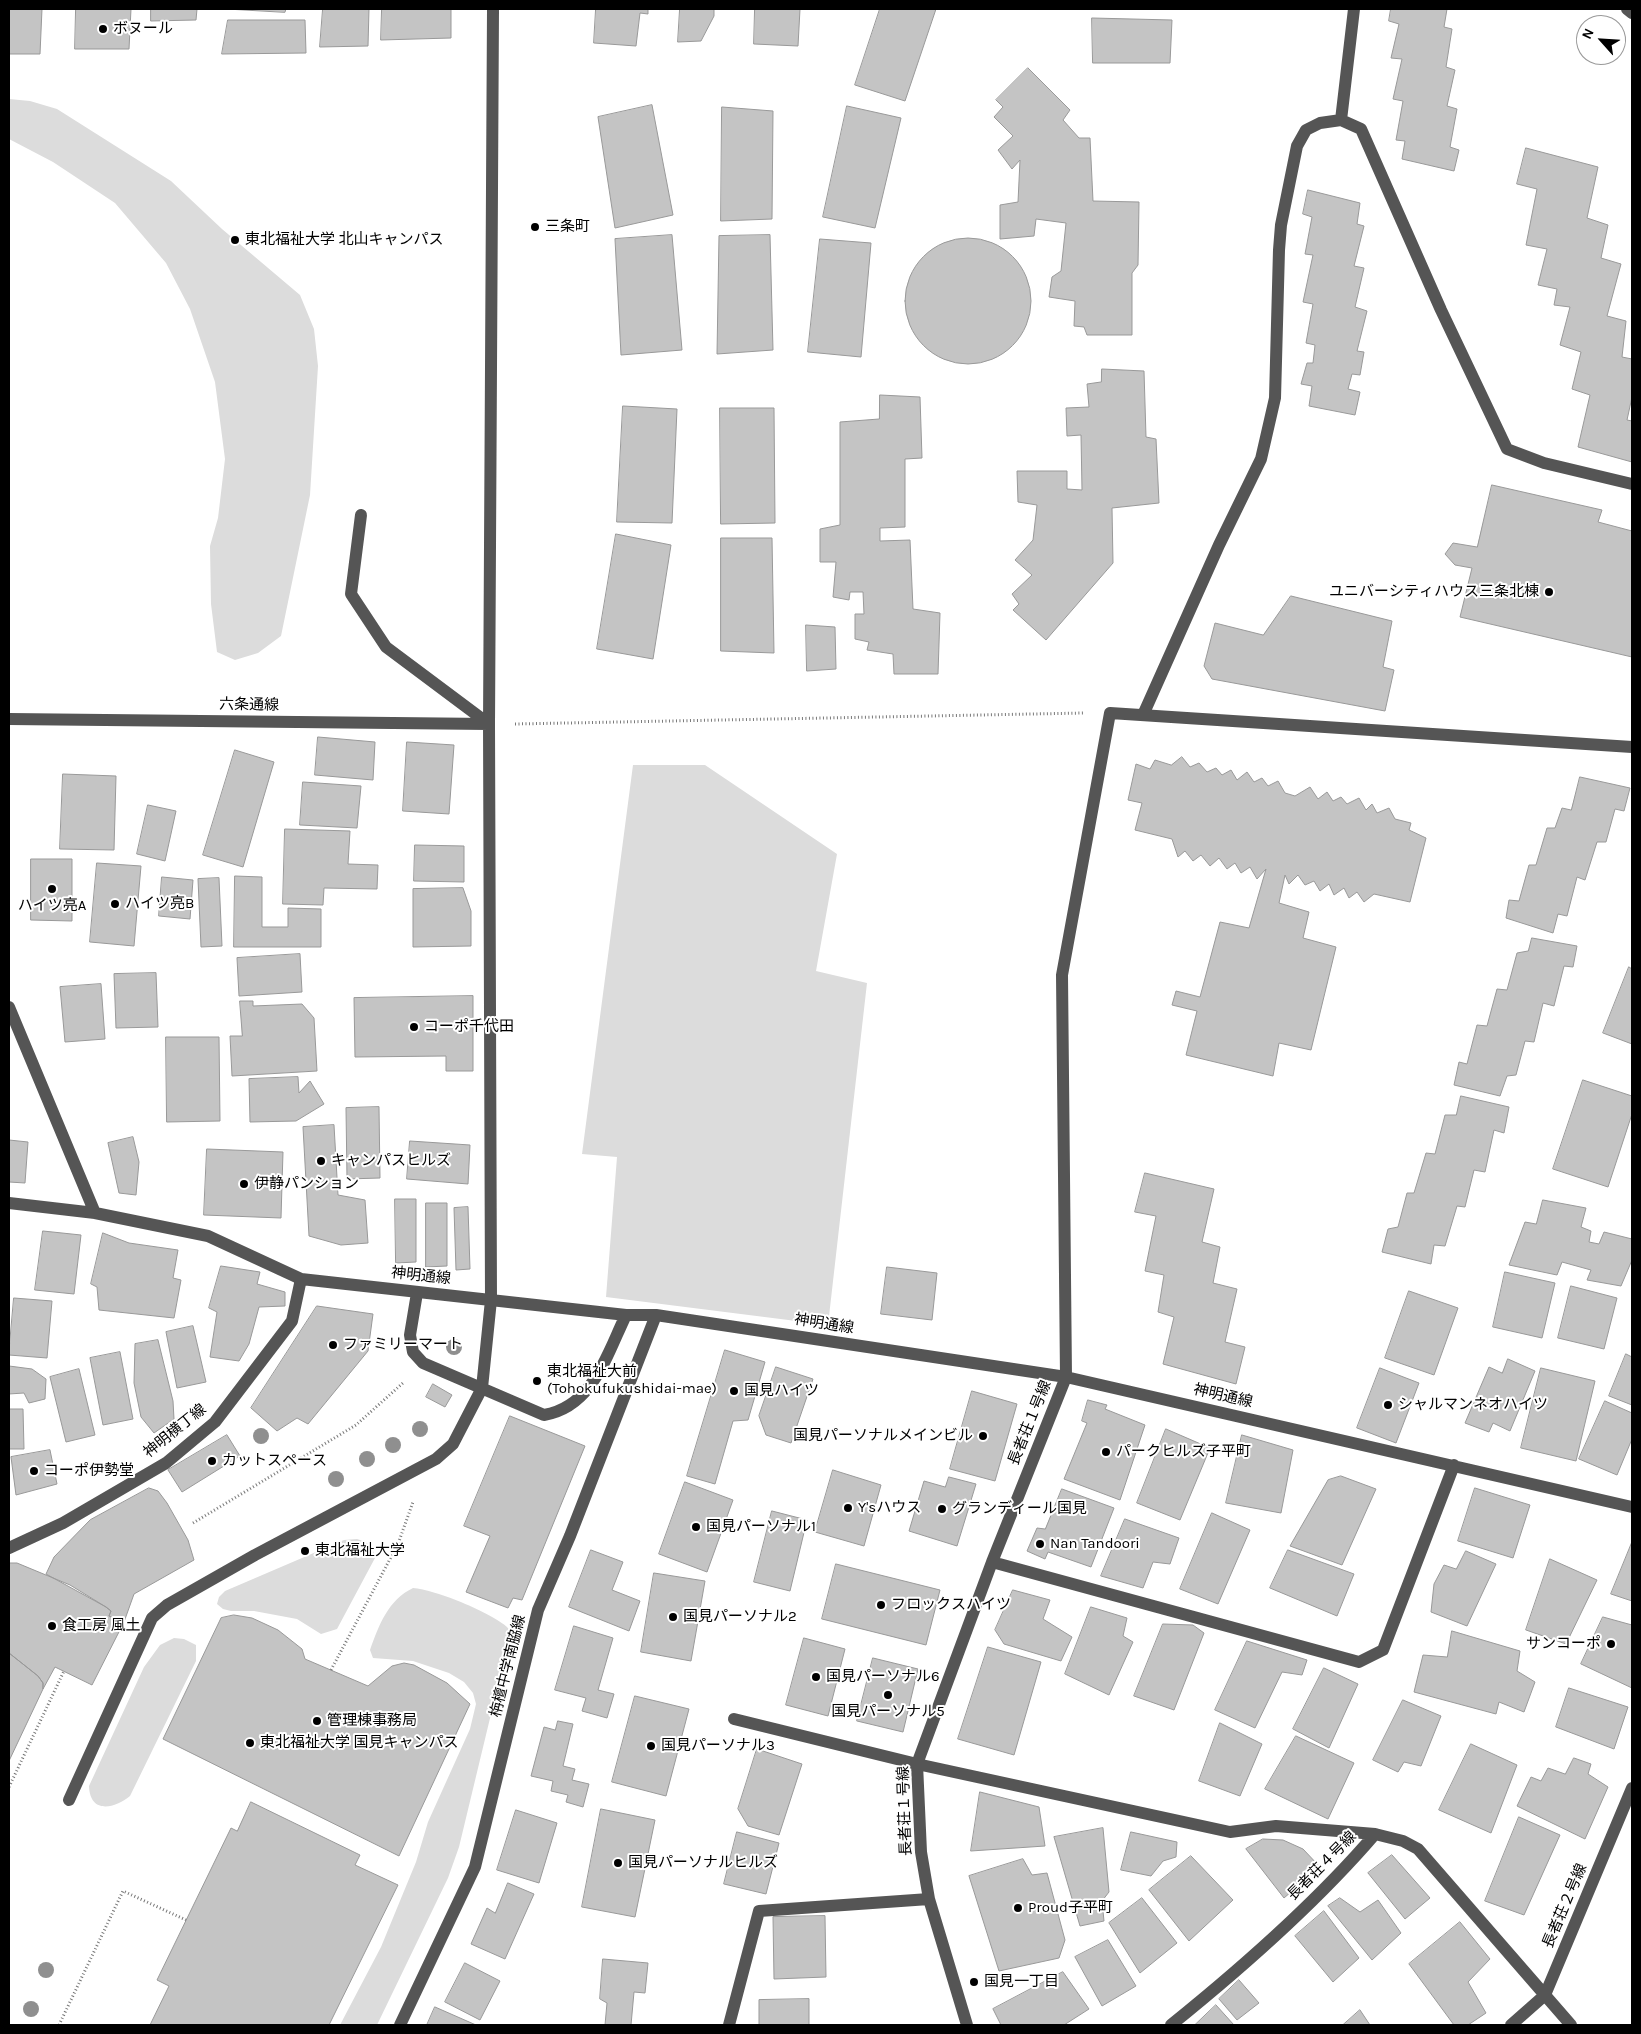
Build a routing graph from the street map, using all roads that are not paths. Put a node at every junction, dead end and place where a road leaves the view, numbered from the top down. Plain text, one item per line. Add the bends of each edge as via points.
1 (493, 9) edge
2 (1354, 9) edge
3 (1627, 9) edge
4 (1632, 13) edge
5 (1341, 120) junction
6 (1632, 484) edge
7 (361, 515) dead end
8 (1143, 715) junction
9 (9, 719) edge
10 (489, 724) junction
11 (1632, 747) edge
12 (9, 1007) edge
13 (9, 1203) edge
14 (96, 1213) junction
15 (301, 1279) junction
16 (417, 1293) junction
17 (491, 1300) junction
18 (626, 1315) junction
19 (656, 1315) junction
20 (1066, 1377) junction
21 (482, 1388) junction
22 (1454, 1465) junction
23 (1632, 1507) edge
24 (9, 1548) edge
25 (992, 1562) junction
26 (734, 1719) dead end
27 (917, 1764) junction
28 (1632, 1788) edge
29 (69, 1800) dead end
30 (1376, 1834) junction
31 (929, 1900) junction
32 (1545, 1995) junction
33 (400, 2025) edge
34 (729, 2025) edge
35 (968, 2025) edge
36 (1171, 2025) edge
37 (1511, 2025) edge
38 (1571, 2025) edge

1 - 10 street
2 - 5 street
3 - 4 street
5 - 6 street via 1361,129 1507,449 1544,463
5 - 8 street via 1320,123 1306,130 1297,146 1279,250 1275,398 1261,459
7 - 10 street via 351,594 386,647
8 - 11 street
8 - 20 street via 1110,713 1062,975
9 - 10 street, 六条通線
10 - 17 street
12 - 14 street
13 - 14 street, 神明通線
14 - 15 street, 神明通線 via 208,1236
15 - 16 street, 神明通線
15 - 24 street, 神明横丁線 via 292,1321 215,1422 166,1463 63,1523
16 - 17 street, 神明通線
16 - 21 street via 410,1335 413,1352 423,1363
17 - 18 street, 神明通線
17 - 21 street
18 - 19 street, 神明通線
18 - 21 street via 594,1382 575,1403 558,1413 544,1415
19 - 20 street, 神明通線
19 - 33 street, 栴檀中学南脇線 via 538,1610 475,1867
20 - 22 street, 神明通線
20 - 25 street, 長者荘１号線
21 - 29 street via 453,1444 436,1459 167,1605 152,1618
22 - 23 street, 神明通線
22 - 25 street via 1383,1650 1360,1662
25 - 27 street, 長者荘１号線
26 - 27 street
27 - 30 street via 1230,1832 1276,1826
27 - 31 street, 長者荘１号線 via 921,1852
28 - 32 street, 長者荘２号線
30 - 32 street, 長者荘４号線 via 1418,1849
30 - 36 street, 長者荘４号線 via 1341,1874 1218,1987
31 - 34 street via 759,1911
31 - 35 street, 長者荘１号線
32 - 37 street, 長者荘２号線
32 - 38 street, 長者荘４号線

